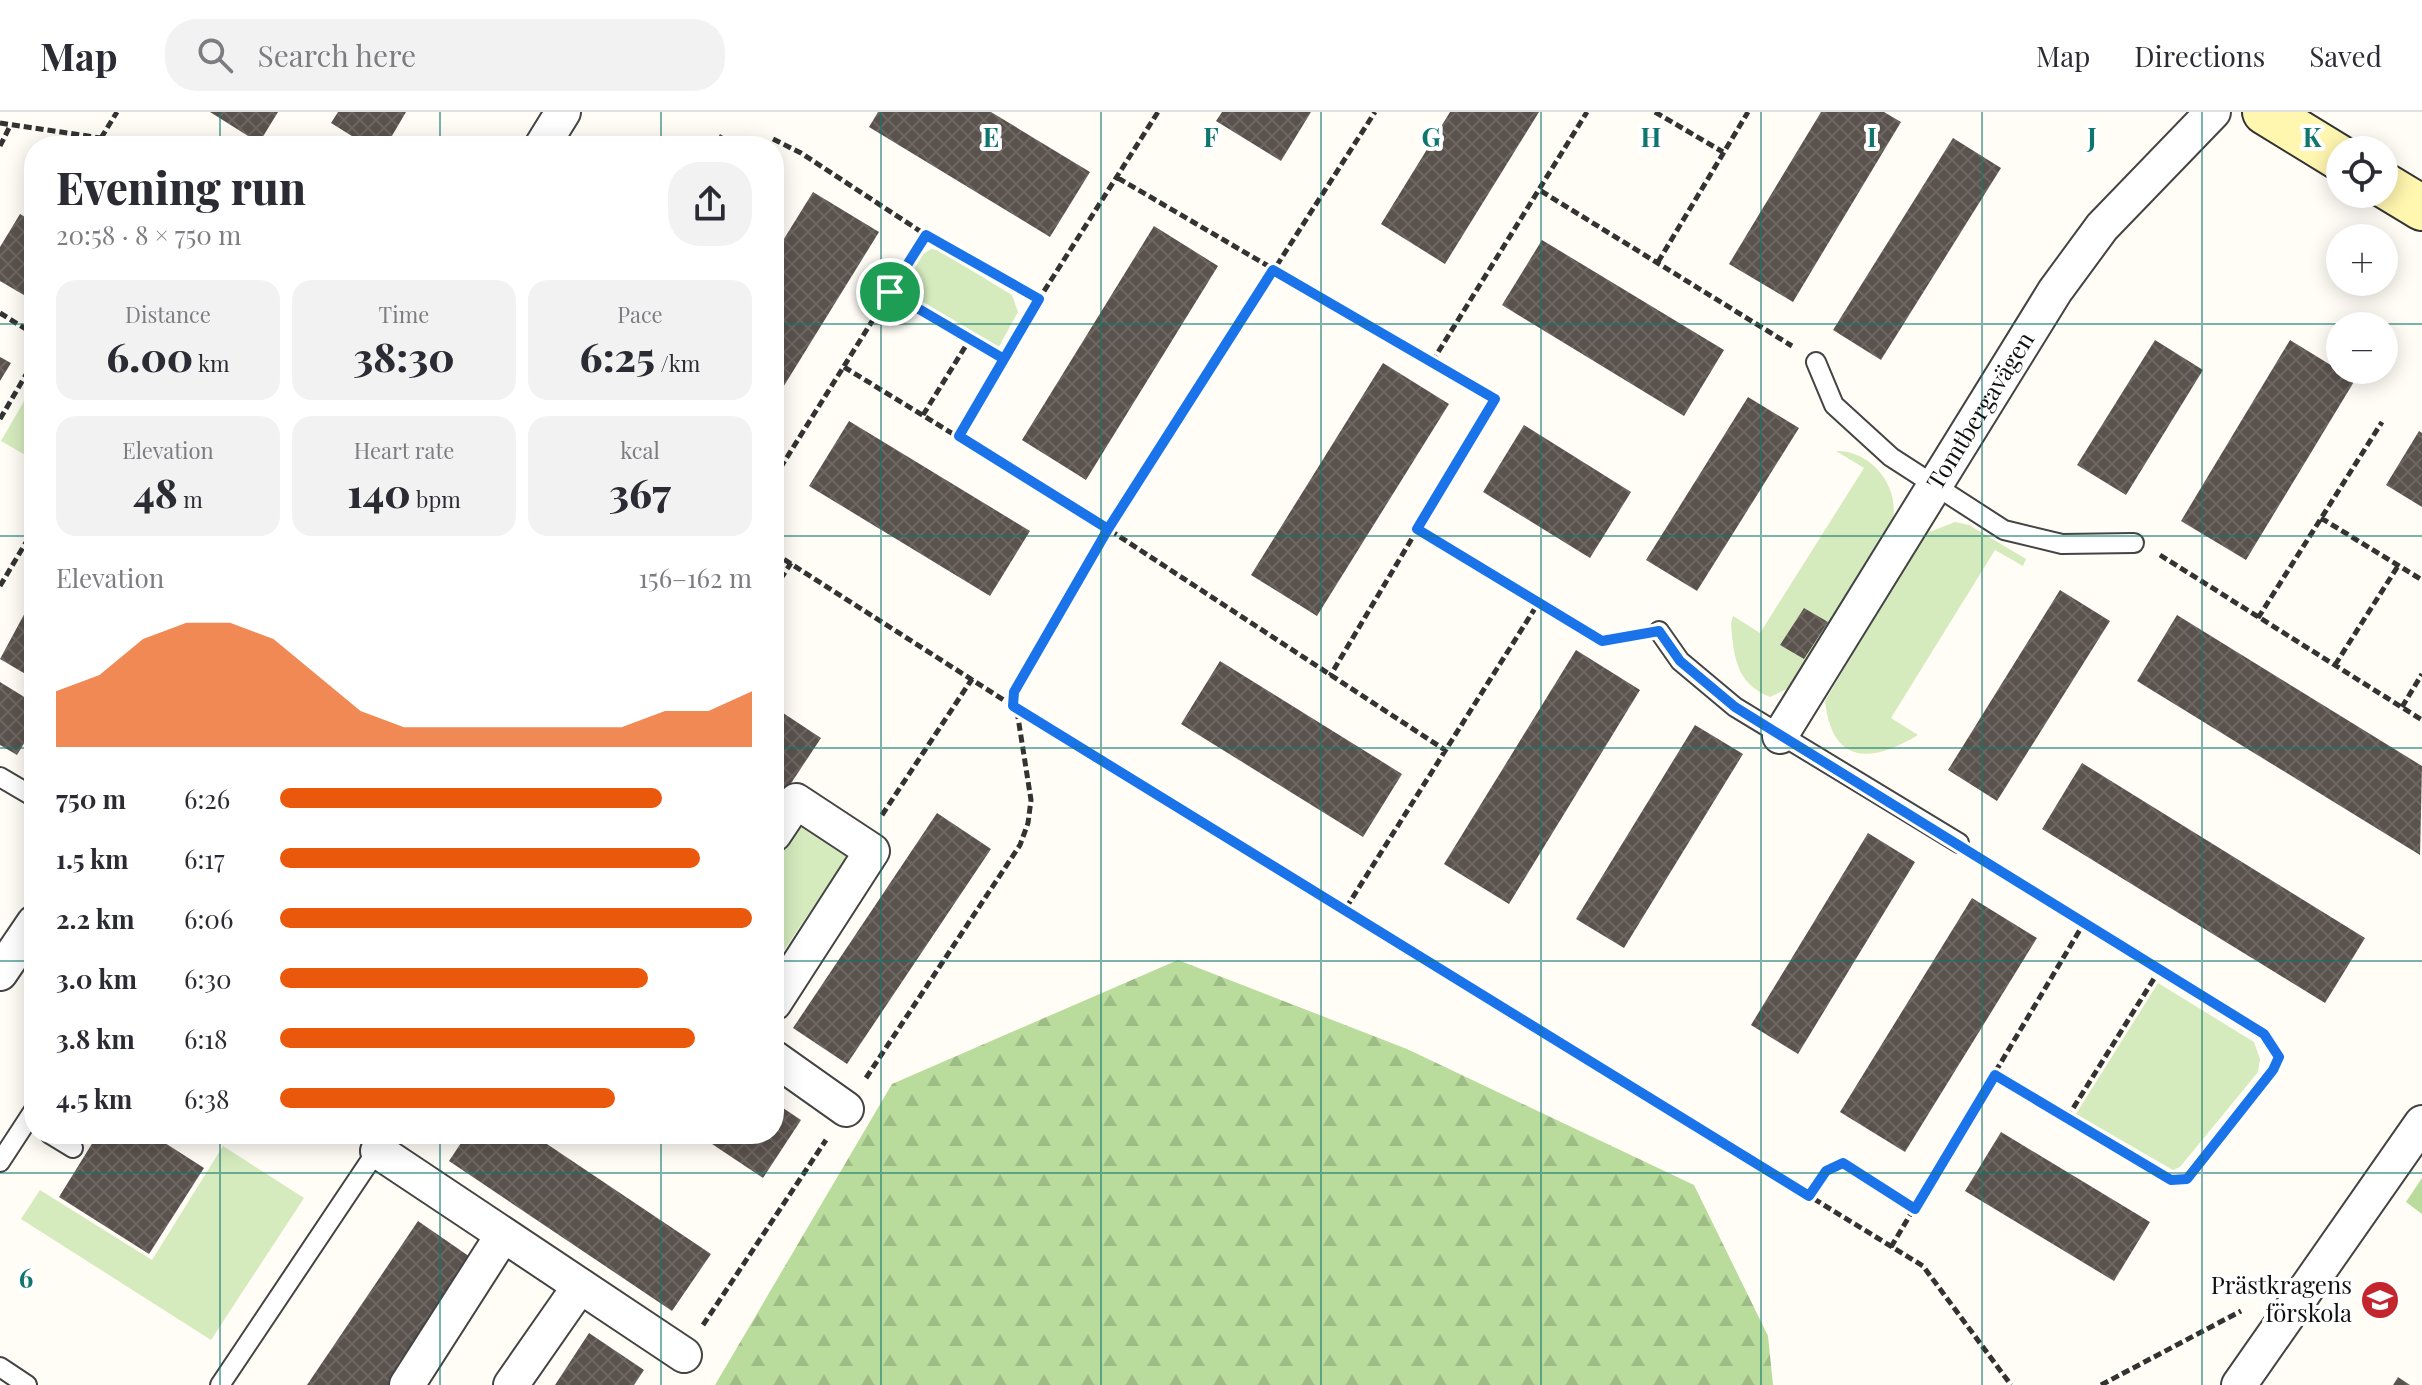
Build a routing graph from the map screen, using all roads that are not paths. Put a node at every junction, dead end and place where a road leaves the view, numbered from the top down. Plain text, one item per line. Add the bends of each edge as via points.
1 (563, 112) edge
2 (2213, 112) edge
3 (2265, 112) edge
4 (548, 136) edge
5 (2326, 149) edge
6 (2398, 193) edge
7 (2422, 208) edge
8 (1816, 362) road end
9 (1936, 486) junction
10 (2134, 543) road end
11 (1659, 631) road end
12 (1780, 736) junction
13 (0, 777) edge
14 (24, 791) edge
15 (784, 819) edge
16 (1959, 843) road end
17 (24, 938) edge
18 (0, 973) edge
19 (784, 987) edge
20 (784, 1065) edge
21 (846, 1109) road end
22 (2422, 1123) edge
23 (24, 1129) edge
24 (66, 1144) edge
25 (382, 1144) edge
26 (386, 1144) edge
27 (73, 1148) dead end
28 (0, 1162) edge
29 (503, 1235) junction
30 (580, 1286) junction
31 (684, 1355) road end
32 (0, 1367) edge
33 (27, 1385) edge
34 (220, 1385) edge
35 (407, 1385) edge
36 (511, 1385) edge
37 (2239, 1385) edge

1 - 4 street
2 - 9 street, Tomtbergavägen via 2102,227 2055,291
3 - 5 street
6 - 7 street
8 - 9 lane via 1834,405 1891,457
9 - 10 lane via 2004,530 2062,544
9 - 12 street, Tomtbergavägen
11 - 12 lane via 1680,661
12 - 16 lane
13 - 14 lane
15 - 19 street via 796,801 872,851
17 - 18 street
20 - 21 street
22 - 37 street
23 - 28 lane
24 - 27 lane
25 - 34 lane
26 - 29 street
29 - 30 street
29 - 35 street
30 - 31 street
30 - 36 street
32 - 33 lane

